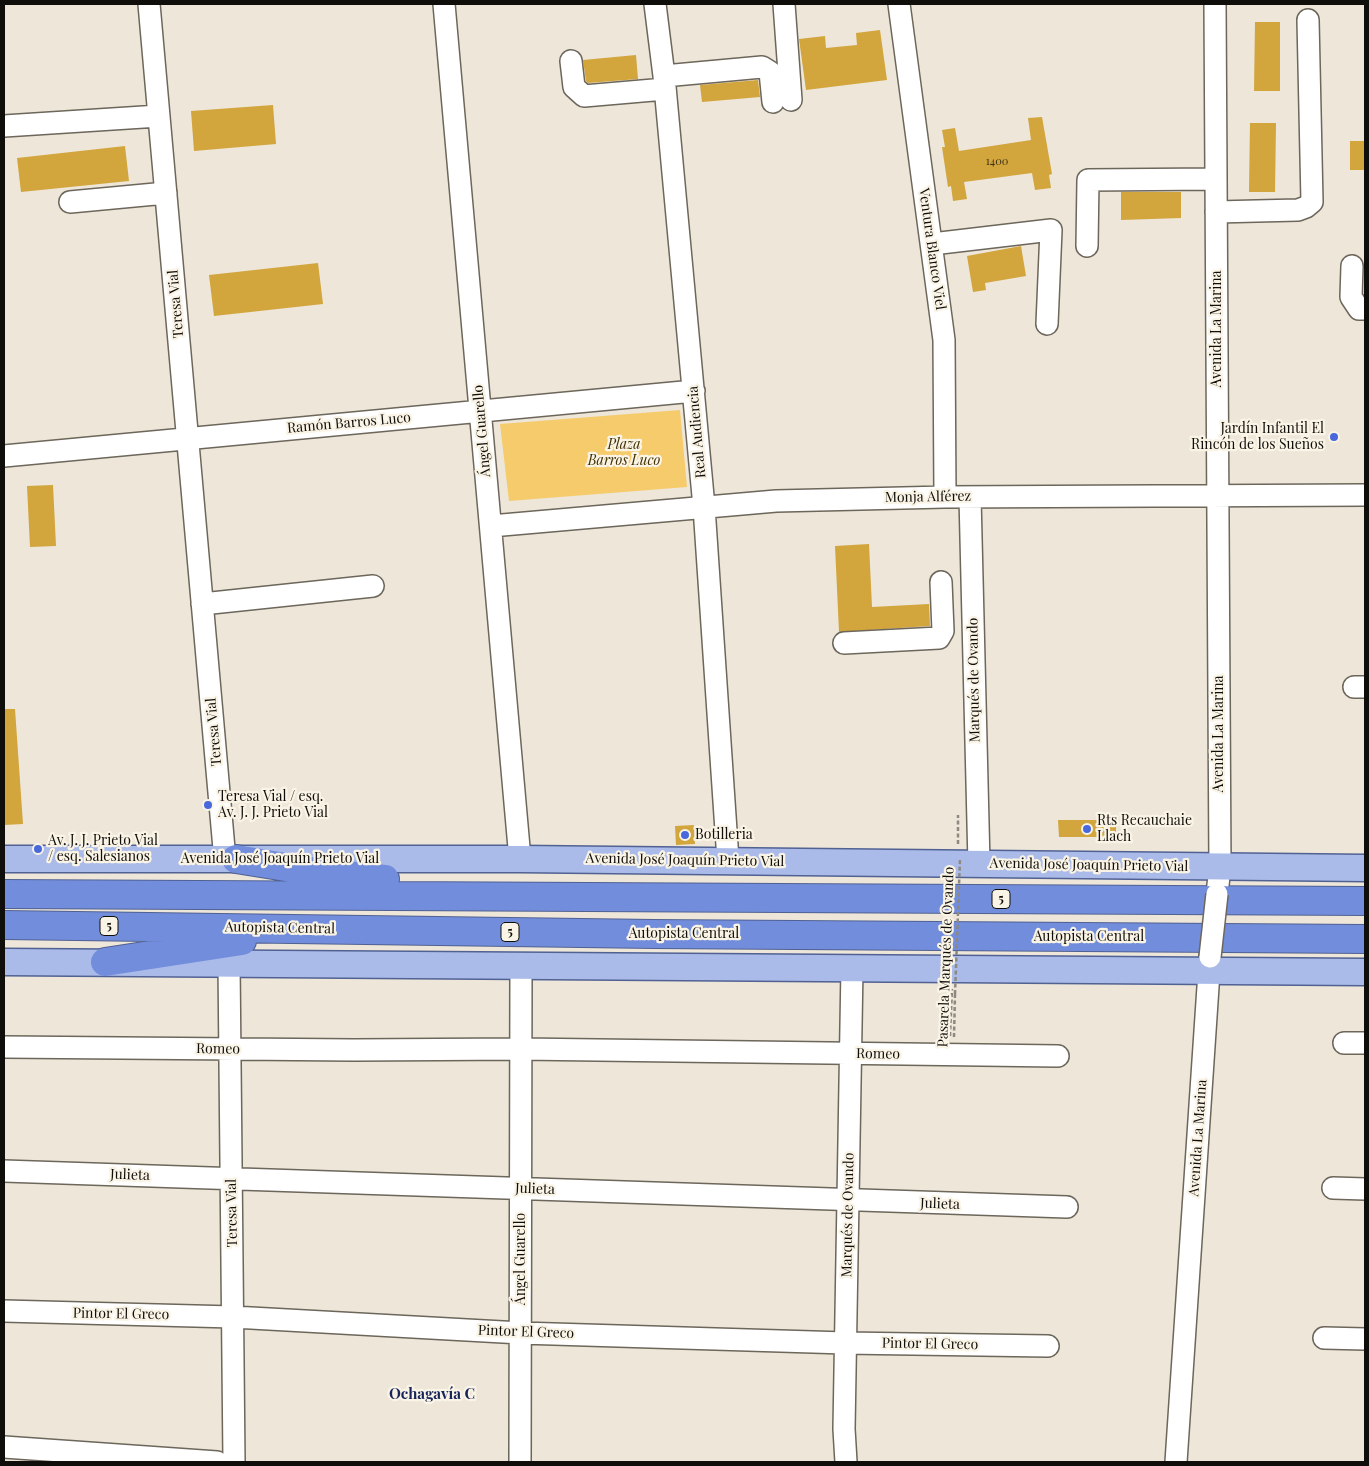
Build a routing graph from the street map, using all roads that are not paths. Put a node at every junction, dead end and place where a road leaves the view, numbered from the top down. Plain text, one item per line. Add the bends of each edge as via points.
1 (149, 4) edge
2 (444, 4) edge
3 (655, 4) edge
4 (784, 4) edge
5 (899, 4) edge
6 (1215, 4) edge
7 (1308, 20) dead end
8 (571, 61) dead end
9 (664, 83) junction
10 (158, 116) junction
11 (4, 126) edge
12 (1216, 179) junction
13 (166, 194) junction
14 (70, 202) dead end
15 (1216, 212) junction
16 (932, 244) junction
17 (1087, 246) dead end
18 (1352, 266) dead end
19 (1365, 309) edge
20 (1047, 324) dead end
21 (694, 391) junction
22 (481, 411) junction
23 (188, 438) junction
24 (4, 456) edge
25 (1365, 494) edge
26 (1218, 495) junction
27 (970, 496) junction
28 (945, 497) junction
29 (704, 507) junction
30 (491, 526) junction
31 (373, 586) dead end
32 (973, 599) junction
33 (202, 604) junction
34 (844, 643) dead end
35 (520, 859) junction
36 (4, 860) edge
37 (231, 860) junction
38 (728, 860) junction
39 (969, 862) junction
40 (1220, 867) junction
41 (1365, 868) edge
42 (4, 894) edge
43 (500, 896) junction
44 (1365, 901) edge
45 (4, 925) edge
46 (366, 930) junction
47 (1365, 939) edge
48 (4, 962) edge
49 (105, 962) junction
50 (228, 963) junction
51 (521, 965) junction
52 (1214, 966) junction
53 (852, 968) junction
54 (1365, 972) edge
55 (1344, 1043) dead end
56 (1365, 1043) edge
57 (4, 1047) edge
58 (230, 1049) junction
59 (521, 1049) junction
60 (851, 1054) junction
61 (1058, 1056) dead end
62 (4, 1171) edge
63 (231, 1179) junction
64 (1333, 1188) dead end
65 (521, 1189) junction
66 (1365, 1189) edge
67 (848, 1200) junction
68 (1201, 1200) junction
69 (1067, 1207) dead end
70 (4, 1311) edge
71 (233, 1317) junction
72 (521, 1333) junction
73 (1324, 1338) dead end
74 (1365, 1339) edge
75 (845, 1343) junction
76 (1048, 1346) dead end
77 (11, 1447) edge
78 (217, 1462) edge
79 (234, 1462) edge
80 (520, 1462) edge
81 (846, 1462) edge
82 (1176, 1462) edge
83 (1191, 1462) edge

1 - 10 street, Teresa Vial
2 - 22 street, Ángel Guarello
3 - 9 street, Real Audiencia
4 - 9 street via 782,101 770,72 762,67
5 - 16 street, Ventura Blanco Viel
6 - 12 street, Avenida La Marina
7 - 15 street via 1312,202 1298,210
8 - 9 street via 574,87 584,96
9 - 21 street, Real Audiencia
10 - 11 street
10 - 13 street, Teresa Vial
12 - 15 street, Avenida La Marina
12 - 17 street via 1088,180
13 - 14 street
13 - 23 street, Teresa Vial
15 - 26 street, Avenida La Marina
16 - 20 street via 1051,230
16 - 28 street, Ventura Blanco Viel via 944,340
18 - 19 street via 1351,297 1359,309
21 - 22 street, Ramón Barros Luco
21 - 29 street, Real Audiencia
22 - 23 street, Ramón Barros Luco
22 - 30 street, Ángel Guarello
23 - 24 street, Ramón Barros Luco
23 - 33 street, Teresa Vial
25 - 26 street, Monja Alférez
26 - 27 street, Monja Alférez
26 - 40 street, Avenida La Marina
27 - 28 street, Monja Alférez
27 - 32 street, Marqués de Ovando
28 - 29 street, Monja Alférez via 776,501
29 - 30 street, Monja Alférez
29 - 38 street, Real Audiencia
30 - 35 street, Ángel Guarello
31 - 33 street
32 - 34 street via 941,591 943,631 939,638
32 - 39 street, Marqués de Ovando
33 - 37 street, Teresa Vial
35 - 37 main road, Avenida José Joaquín Prieto Vial
35 - 38 main road, Avenida José Joaquín Prieto Vial
36 - 37 main road, Avenida José Joaquín Prieto Vial
37 - 43 highway
38 - 39 main road, Avenida José Joaquín Prieto Vial
39 - 40 main road, Avenida José Joaquín Prieto Vial
40 - 41 main road, Avenida José Joaquín Prieto Vial
40 - 52 street, Avenida La Marina, bridge
42 - 43 highway, 5
43 - 44 highway, 5
45 - 46 highway, Autopista Central / 5
46 - 47 highway, Autopista Central / 5
46 - 49 highway via 255,940
48 - 49 main road
49 - 50 main road
50 - 51 main road
50 - 58 street, Teresa Vial
51 - 53 main road
51 - 59 street, Ángel Guarello
52 - 53 main road
52 - 54 main road
52 - 68 street, Avenida La Marina
53 - 60 street, Marqués de Ovando
55 - 56 street
57 - 58 street, Romeo
58 - 59 street, Romeo
58 - 63 street, Teresa Vial
59 - 60 street, Romeo
59 - 65 street, Ángel Guarello
60 - 61 street, Romeo via 951,1048
60 - 67 street, Marqués de Ovando
62 - 63 street, Julieta
63 - 65 street, Julieta
63 - 71 street, Teresa Vial
64 - 66 street
65 - 67 street, Julieta
65 - 72 street, Ángel Guarello
67 - 69 street, Julieta
67 - 75 street, Marqués de Ovando
68 - 82 street, Avenida La Marina
68 - 83 street, Avenida La Marina
70 - 71 street, Pintor El Greco
71 - 72 street, Pintor El Greco
71 - 79 street, Teresa Vial
72 - 75 street, Pintor El Greco
72 - 80 street, Ángel Guarello
73 - 74 street
75 - 76 street, Pintor El Greco
75 - 81 street, Marqués de Ovando
77 - 78 street

